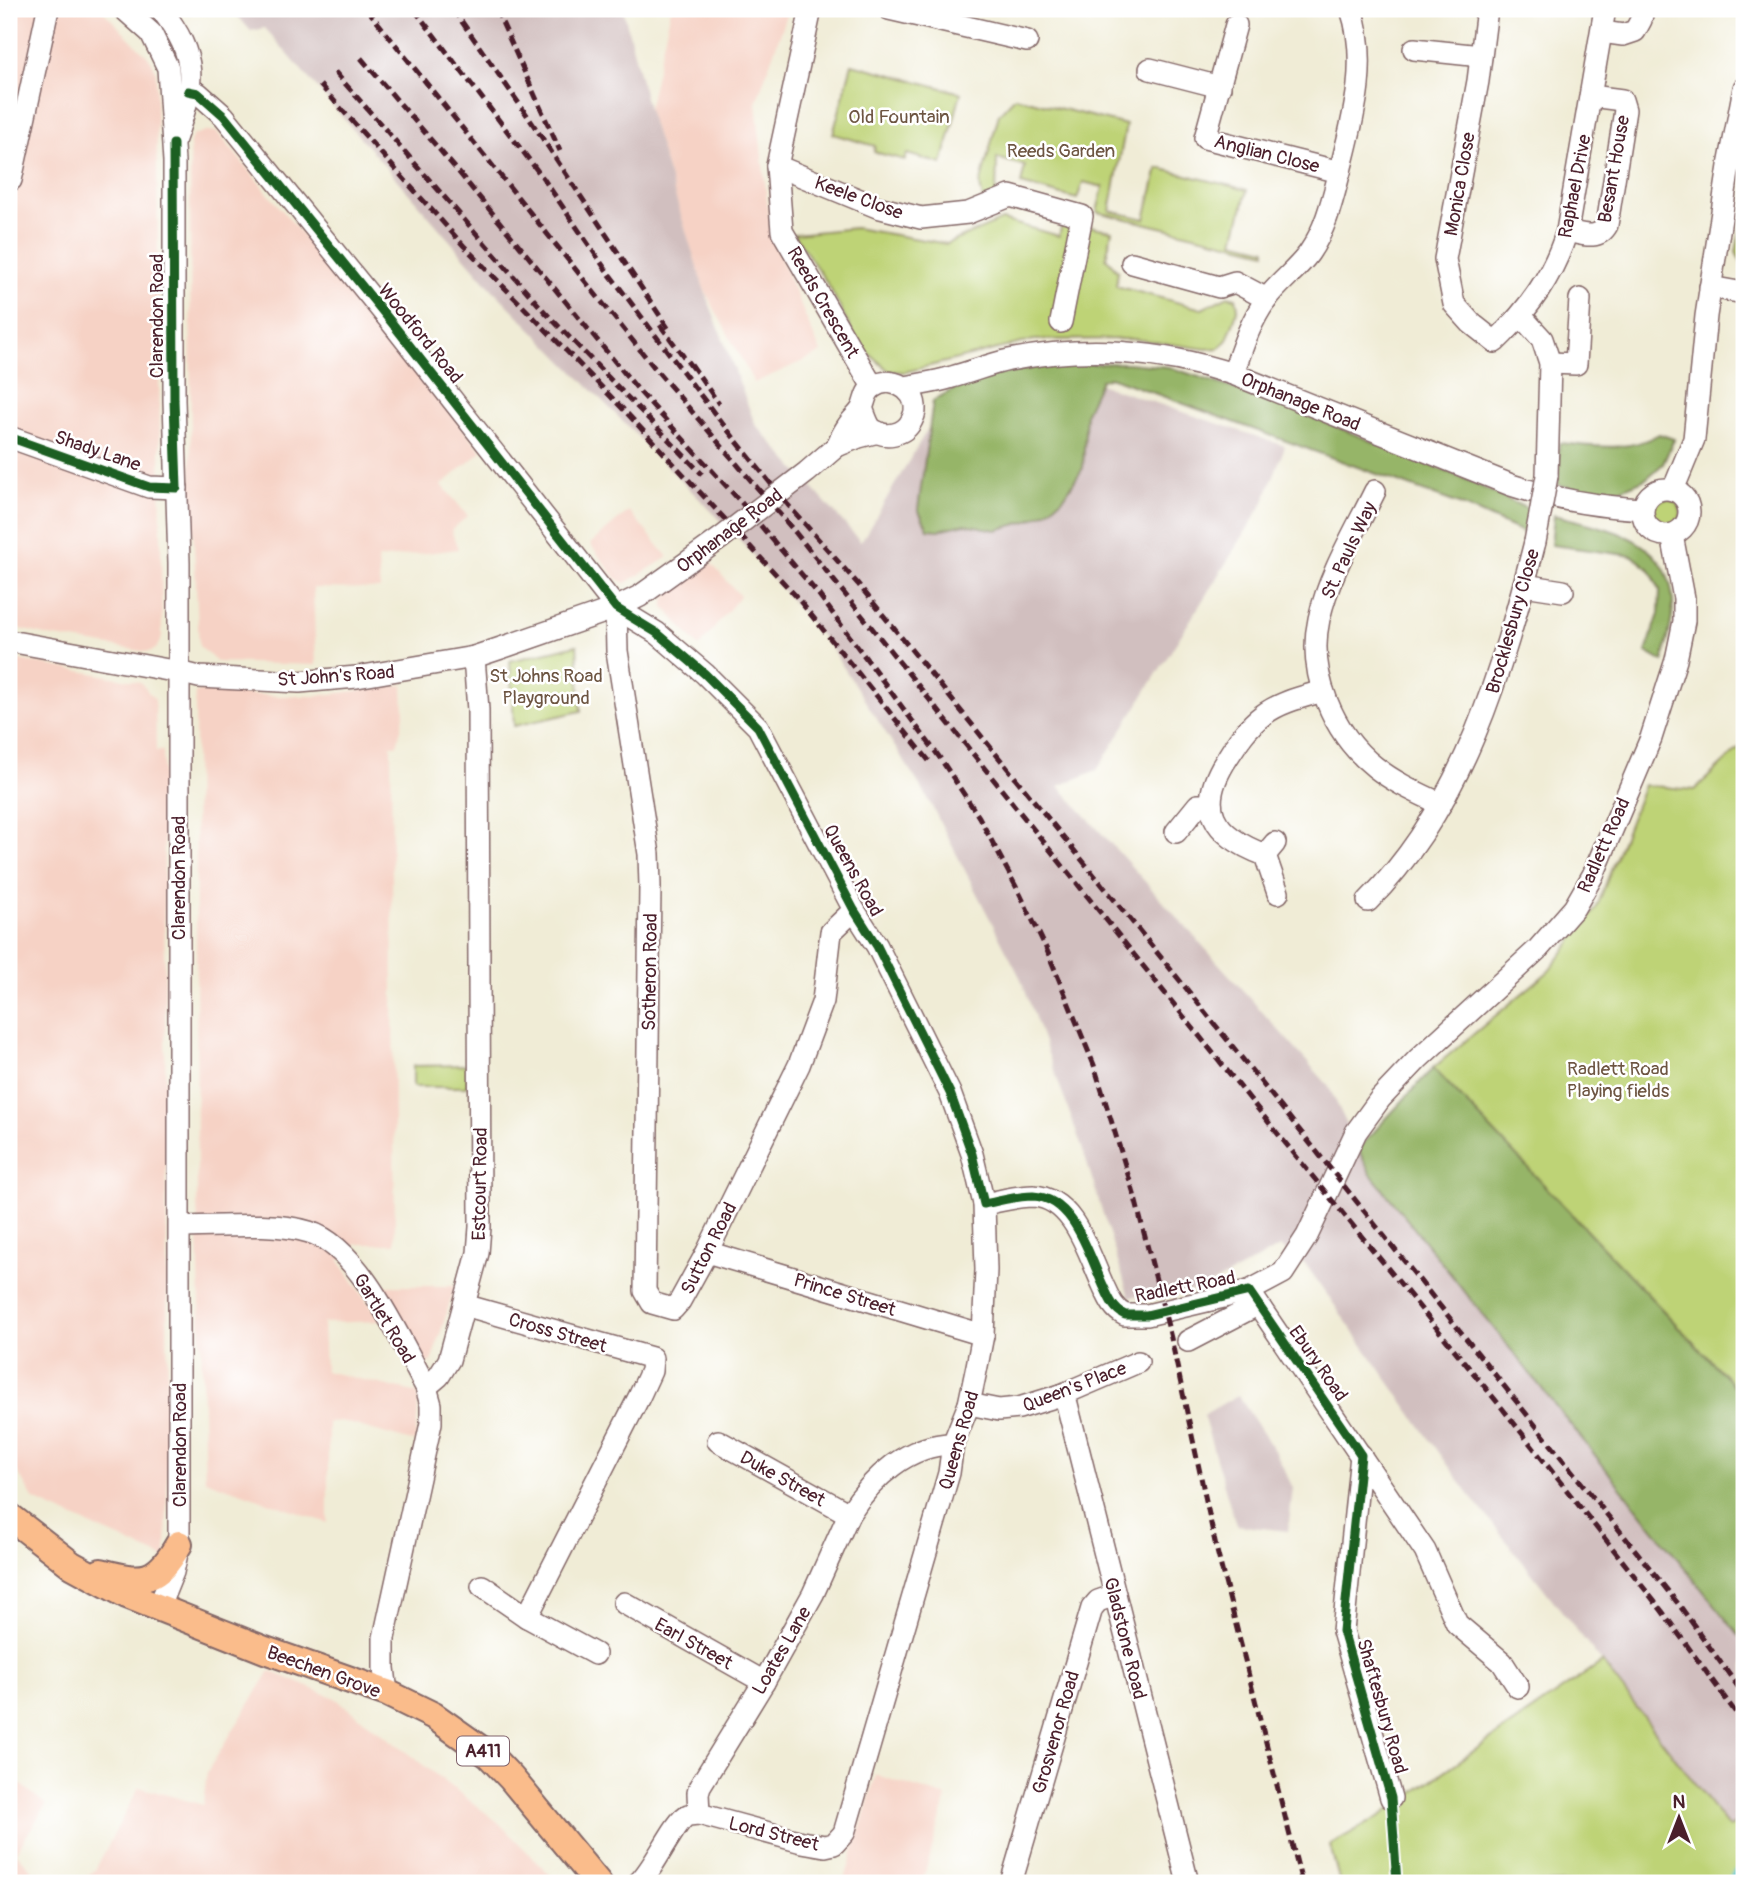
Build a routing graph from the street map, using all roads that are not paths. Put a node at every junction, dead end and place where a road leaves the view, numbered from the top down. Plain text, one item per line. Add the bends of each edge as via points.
1 (47, 9) edge
2 (124, 9) edge
3 (161, 9) edge
4 (811, 9) edge
5 (889, 9) edge
6 (1351, 9) edge
7 (1487, 9) edge
8 (1605, 9) edge
9 (1643, 9) edge
10 (930, 14) edge
11 (1236, 25) dead end
12 (1602, 32) junction
13 (1027, 41) dead end
14 (1414, 49) dead end
15 (1481, 56) junction
16 (168, 68) junction
17 (1150, 69) dead end
18 (1220, 87) junction
19 (1744, 88) edge
20 (188, 91) junction
21 (1591, 96) junction
22 (223, 116) junction
23 (183, 117) junction
24 (173, 144) junction
25 (777, 166) junction
26 (1340, 172) junction
27 (11, 180) dead end
28 (1567, 231) junction
29 (1132, 263) dead end
30 (1710, 287) junction
31 (1744, 293) edge
32 (1267, 299) junction
33 (1580, 299) dead end
34 (1521, 316) junction
35 (1061, 322) dead end
36 (1495, 342) joint
37 (1550, 363) junction
38 (1233, 374) junction
39 (950, 378) junction
40 (873, 387) junction
41 (905, 387) junction
42 (915, 405) junction
43 (862, 408) junction
44 (878, 432) junction
45 (9, 437) edge
46 (837, 446) junction
47 (177, 488) junction
48 (1674, 490) junction
49 (1375, 491) dead end
50 (1643, 509) junction
51 (1672, 535) junction
52 (1524, 585) junction
53 (1563, 591) dead end
54 (616, 608) junction
55 (9, 641) edge
56 (474, 657) junction
57 (179, 671) junction
58 (1323, 691) junction
59 (1441, 804) junction
60 (1211, 805) junction
61 (1176, 832) dead end
62 (1278, 892) dead end
63 (1368, 901) dead end
64 (854, 910) junction
65 (984, 1204) junction
66 (180, 1227) junction
67 (707, 1252) junction
68 (1253, 1298) junction
69 (680, 1301) joint
70 (464, 1305) junction
71 (983, 1335) junction
72 (1188, 1341) dead end
73 (1138, 1362) dead end
74 (426, 1387) junction
75 (1061, 1395) junction
76 (969, 1404) junction
77 (718, 1441) dead end
78 (953, 1444) junction
79 (1362, 1455) junction
80 (849, 1514) junction
81 (9, 1516) edge
82 (179, 1544) junction
83 (72, 1565) junction
84 (482, 1586) dead end
85 (1115, 1595) junction
86 (624, 1603) dead end
87 (158, 1609) junction
88 (527, 1617) junction
89 (595, 1654) dead end
90 (764, 1682) junction
91 (1518, 1688) dead end
92 (387, 1693) junction
93 (1391, 1798) dead end
94 (699, 1814) junction
95 (844, 1833) joint
96 (598, 1883) edge
97 (638, 1883) edge
98 (1011, 1883) edge
99 (1188, 1883) edge

1 - 27 street
2 - 16 street via 150,33
3 - 20 street via 180,36 190,62
4 - 25 street, Reeds Crescent
5 - 10 street
6 - 26 street via 1359,45 1359,83
7 - 15 street, Monica Close
8 - 12 street, Raphael Drive
9 - 12 street via 1635,31 1623,35
10 - 13 street
11 - 18 street, Anglian Close
12 - 21 street, Raphael Drive
14 - 15 street
15 - 36 street, Monica Close via 1445,259 1454,303
16 - 20 street, Woodford Road
16 - 24 street, Clarendon Road
17 - 18 street
18 - 26 street, Anglian Close via 1205,138
19 - 30 street
20 - 22 street, Woodford Road via 198,93
20 - 23 street
21 - 28 street, Raphael Drive
21 - 28 street, Besant House via 1622,100 1625,110 1607,225 1593,236
22 - 23 street via 192,113
22 - 54 street, Woodford Road
23 - 24 street
24 - 47 street, Clarendon Road
25 - 35 street, Keele Close via 877,207 921,218 968,213 1010,196 1082,216
25 - 40 street, Reeds Crescent via 782,232
26 - 32 street via 1329,215 1314,244
28 - 34 street, Raphael Drive via 1552,270
29 - 32 street via 1219,287 1235,282
30 - 31 street
30 - 48 street via 1694,439
32 - 38 street via 1253,321
33 - 37 street via 1576,365
34 - 36 street, Raphael Drive
34 - 37 street, Brocklesbury Close via 1542,339
37 - 52 street, Brocklesbury Close, bridge via 1547,476
38 - 39 street, Orphanage Road via 1150,354 1089,351 1007,361
38 - 50 street, Orphanage Road via 1511,485 1579,503
39 - 41 street, Orphanage Road
39 - 42 street, Orphanage Road
40 - 41 street, Orphanage Road via 884,382
40 - 43 street, Orphanage Road
41 - 42 street
42 - 44 street, Orphanage Road via 909,426 900,433
43 - 44 street via 869,426
43 - 46 street, Orphanage Road
44 - 46 street, Orphanage Road
45 - 47 street, Shady Lane via 149,487
46 - 54 street, Orphanage Road via 721,538
47 - 57 street, Clarendon Road
48 - 50 street via 1654,493
48 - 51 street via 1686,499 1690,513 1685,527
49 - 58 street, St. Pauls Way via 1330,583 1318,621
50 - 51 street via 1651,530
51 - 68 street, Radlett Road via 1684,598 1676,660 1651,738 1593,875 1574,908 1538,949 1380,1099 1356,1132 1298,1252 1283,1273
52 - 53 street
52 - 59 street, Brocklesbury Close via 1481,719
54 - 56 street, St John's Road
54 - 64 street, Queens Road via 657,633 758,727
54 - 69 street, Sotheron Road via 617,651 649,854 645,1291 652,1303 664,1308 673,1309
55 - 57 street, St John's Road
56 - 57 street, St John's Road via 299,682 199,677
56 - 70 street, Estcourt Road via 480,1227
57 - 66 street, Clarendon Road
58 - 59 street, St. Pauls Way via 1338,724 1362,755 1389,777
58 - 60 street via 1275,707 1245,732 1219,771
59 - 63 street, Brocklesbury Close via 1385,885
60 - 61 street via 1198,805
60 - 62 street via 1225,835 1239,844 1270,849
64 - 65 street, Queens Road via 877,946 950,1093
64 - 67 street, Sutton Road via 831,933 823,1001 799,1065
65 - 68 street, Radlett Road via 1031,1196 1058,1204 1072,1219 1112,1303 1125,1315
65 - 71 street, Queens Road
66 - 74 street, Gartlet Road via 277,1227 310,1232 338,1247 367,1282
66 - 82 street, Clarendon Road
67 - 69 street, Sutton Road
67 - 71 street, Prince Street
68 - 72 street
68 - 79 street, Ebury Road
70 - 74 street, Estcourt Road via 449,1360
70 - 88 street, Cross Street via 652,1358 639,1397
71 - 76 street, Queens Road
73 - 75 street, Queen's Place
74 - 92 street via 431,1423 384,1638
75 - 76 street, Queen's Place via 1008,1410
75 - 85 street, Gladstone Road
76 - 78 street, Queens Road
77 - 80 street, Duke Street
78 - 80 street, Loates Lane via 930,1446 899,1461
78 - 95 street, Queens Road via 949,1473
79 - 91 street, Ebury Road via 1425,1551 1457,1624 1502,1662
79 - 93 street, Shaftesbury Road via 1343,1631
80 - 90 street, Loates Lane via 813,1594
81 - 83 main road, Beechen Grove / A411
82 - 83 main road via 161,1571 148,1577 135,1579
82 - 87 street, Clarendon Road
83 - 87 main road, Beechen Grove / A411
84 - 88 street
85 - 98 street, Grosvenor Road via 1092,1608
85 - 99 street, Gladstone Road
86 - 90 street, Earl Street
87 - 92 main road, Beechen Grove / A411
88 - 89 street
90 - 94 street, Loates Lane via 700,1786
92 - 96 main road, Beechen Grove / A411 via 434,1716 489,1755
94 - 95 street, Lord Street via 825,1846
94 - 97 street via 683,1819

